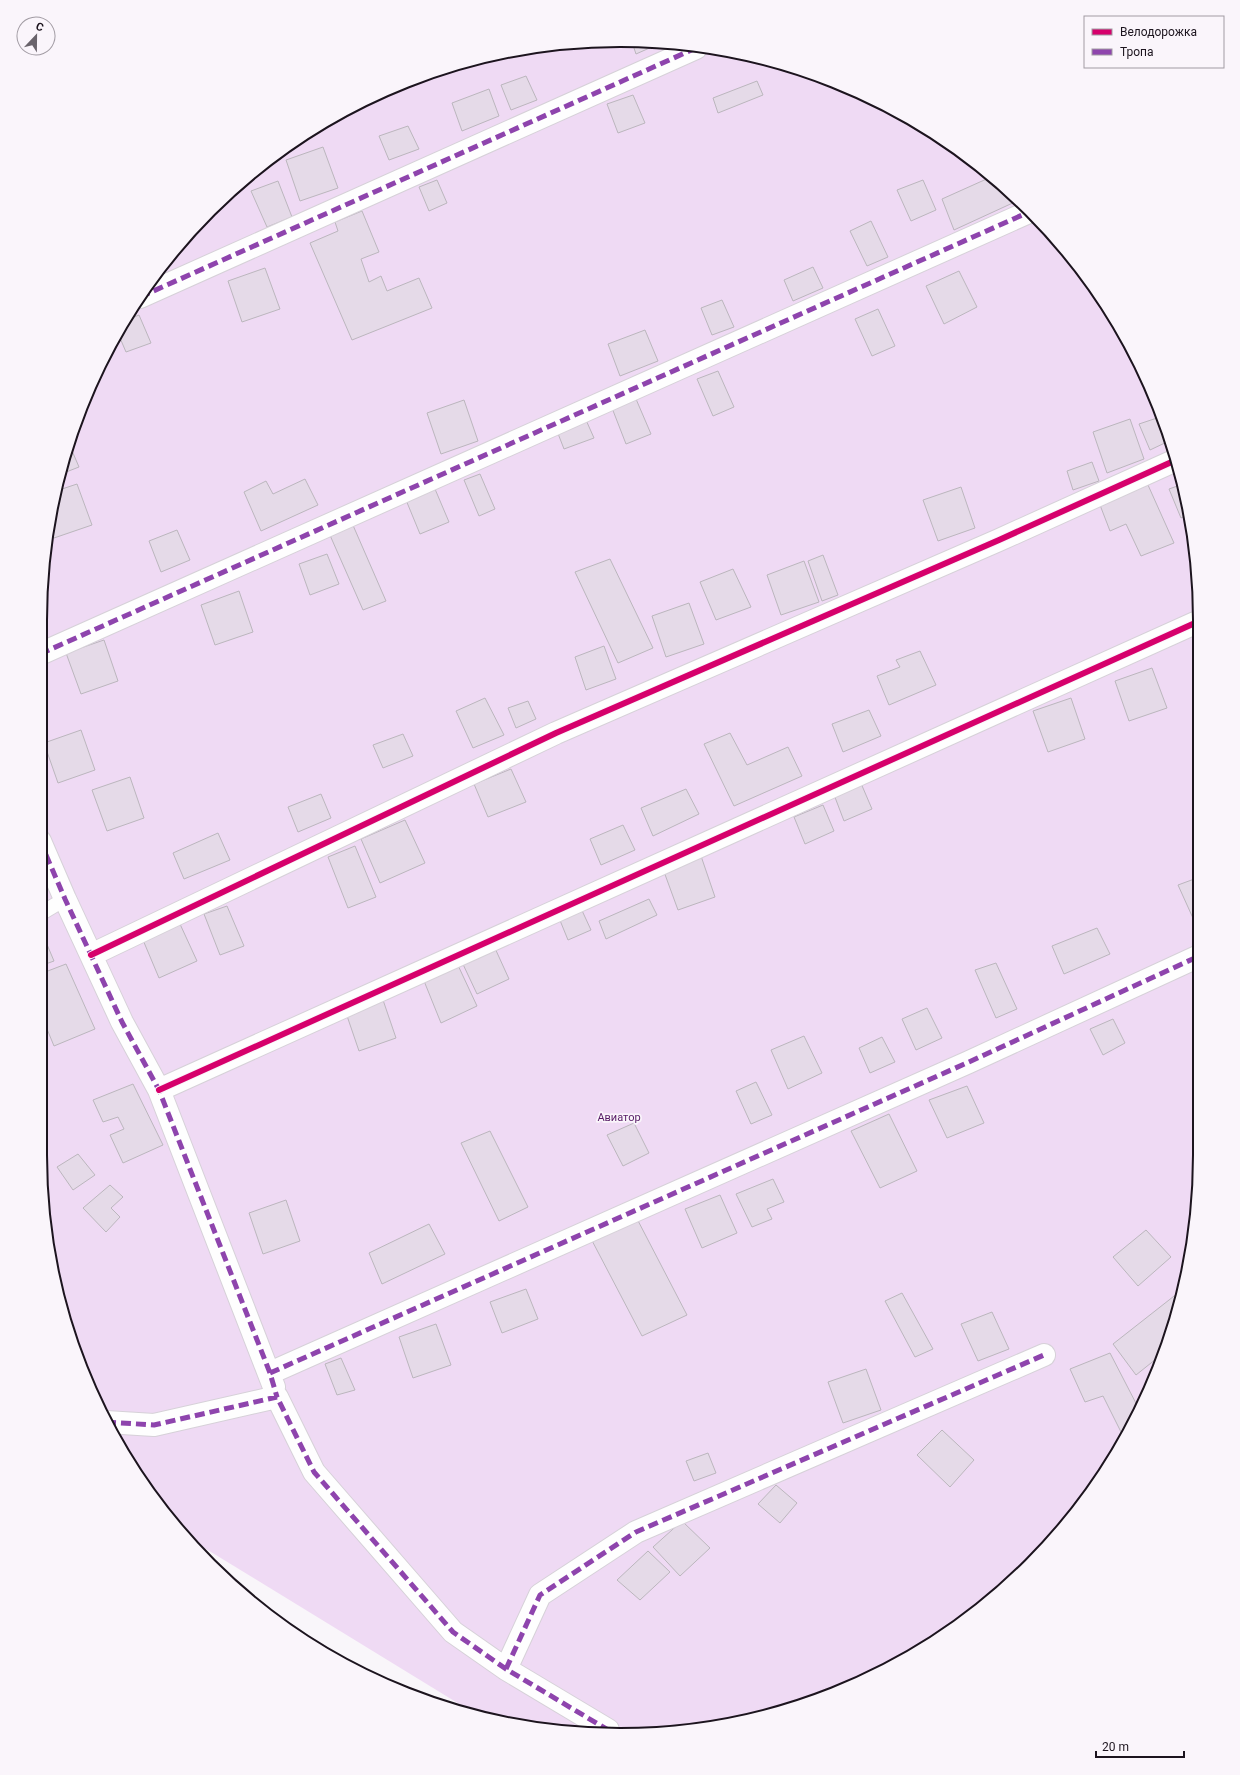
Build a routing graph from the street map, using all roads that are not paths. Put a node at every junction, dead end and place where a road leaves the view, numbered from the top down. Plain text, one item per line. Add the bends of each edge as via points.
1 (689, 51) edge
2 (1024, 214) edge
3 (151, 292) edge
4 (1170, 463) edge
5 (1193, 624) edge
6 (47, 651) edge
7 (47, 858) edge
8 (65, 900) junction
9 (47, 910) edge
10 (91, 955) junction
11 (1193, 959) edge
12 (159, 1090) junction
13 (1044, 1355) dead end
14 (270, 1373) junction
15 (277, 1397) junction
16 (114, 1423) edge
17 (506, 1669) junction
18 (604, 1728) edge

1 - 3 street
2 - 6 street
4 - 10 street via 556,733
5 - 12 street
7 - 8 street
8 - 9 lane
8 - 10 street
10 - 12 street via 122,1022
11 - 14 street
12 - 14 street
13 - 17 street via 636,1532 540,1595
14 - 15 street
15 - 16 street via 154,1426
15 - 17 street via 314,1472 453,1632
17 - 18 street

